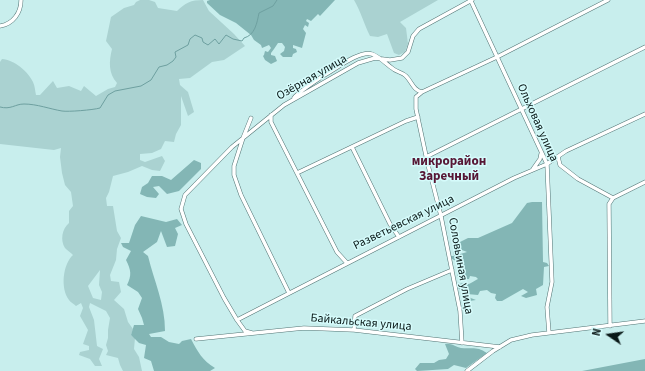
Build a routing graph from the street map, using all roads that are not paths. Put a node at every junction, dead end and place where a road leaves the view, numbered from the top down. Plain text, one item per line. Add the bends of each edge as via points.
1 (21, 0) edge
2 (471, 0) edge
3 (608, 0) edge
4 (0, 26) edge
5 (645, 47) edge
6 (497, 57) junction
7 (380, 59) junction
8 (422, 92) junction
9 (293, 99) junction
10 (521, 109) junction
11 (645, 114) edge
12 (271, 115) junction
13 (418, 117) junction
14 (251, 118) dead end
15 (243, 138) junction
16 (352, 147) junction
17 (541, 152) junction
18 (426, 157) junction
19 (558, 157) junction
20 (547, 164) junction
21 (533, 170) junction
22 (297, 174) junction
23 (645, 182) edge
24 (613, 198) junction
25 (441, 216) junction
26 (398, 237) junction
27 (346, 263) junction
28 (452, 270) junction
29 (289, 293) junction
30 (237, 320) junction
31 (645, 321) edge
32 (610, 326) junction
33 (354, 330) junction
34 (252, 333) junction
35 (549, 333) junction
36 (196, 339) dead end
37 (462, 343) junction
38 (500, 347) junction
39 (467, 371) edge

1 - 4 street via 19,13 11,22
2 - 6 street, Ольховая улица
2 - 7 street, Озёрная улица via 419,29 413,36 408,52 402,58
3 - 6 street
5 - 10 street
6 - 8 street
6 - 10 street, Ольховая улица
7 - 8 street via 405,75 415,89
7 - 9 street, Озёрная улица via 358,63
7 - 9 street via 369,53 362,54 324,76
8 - 13 street, Соловьиная улица via 415,100
9 - 12 street, Озёрная улица
10 - 17 street, Ольховая улица
10 - 18 street
11 - 19 street, Разветьевская улица
12 - 15 street, Озёрная улица
12 - 22 street via 271,122
13 - 16 street
13 - 18 street, Соловьиная улица
14 - 15 street
15 - 29 street via 234,174 241,195
15 - 30 street, Озёрная улица via 185,194 181,208 186,224
16 - 22 street
16 - 26 street
17 - 20 street, Ольховая улица
17 - 21 street
18 - 25 street, Соловьиная улица
19 - 20 street, Разветьевская улица
19 - 24 street via 560,165 578,179
20 - 21 street, Разветьевская улица
20 - 35 street, Ольховая улица via 552,282 547,307
21 - 25 street, Разветьевская улица
22 - 27 street via 337,252
23 - 24 street
24 - 32 street via 609,204
25 - 26 street, Разветьевская улица
25 - 28 street, Соловьиная улица
26 - 27 street, Разветьевская улица
27 - 29 street, Разветьевская улица
28 - 33 street via 407,289 355,316
28 - 37 street, Соловьиная улица via 460,311
29 - 30 street, Разветьевская улица
30 - 34 street via 245,331
31 - 32 street
32 - 35 street
33 - 34 street, Байкальская улица via 304,328
33 - 37 street, Байкальская улица
34 - 36 street, Байкальская улица
35 - 38 street via 511,340
37 - 38 street, Байкальская улица
38 - 39 street

